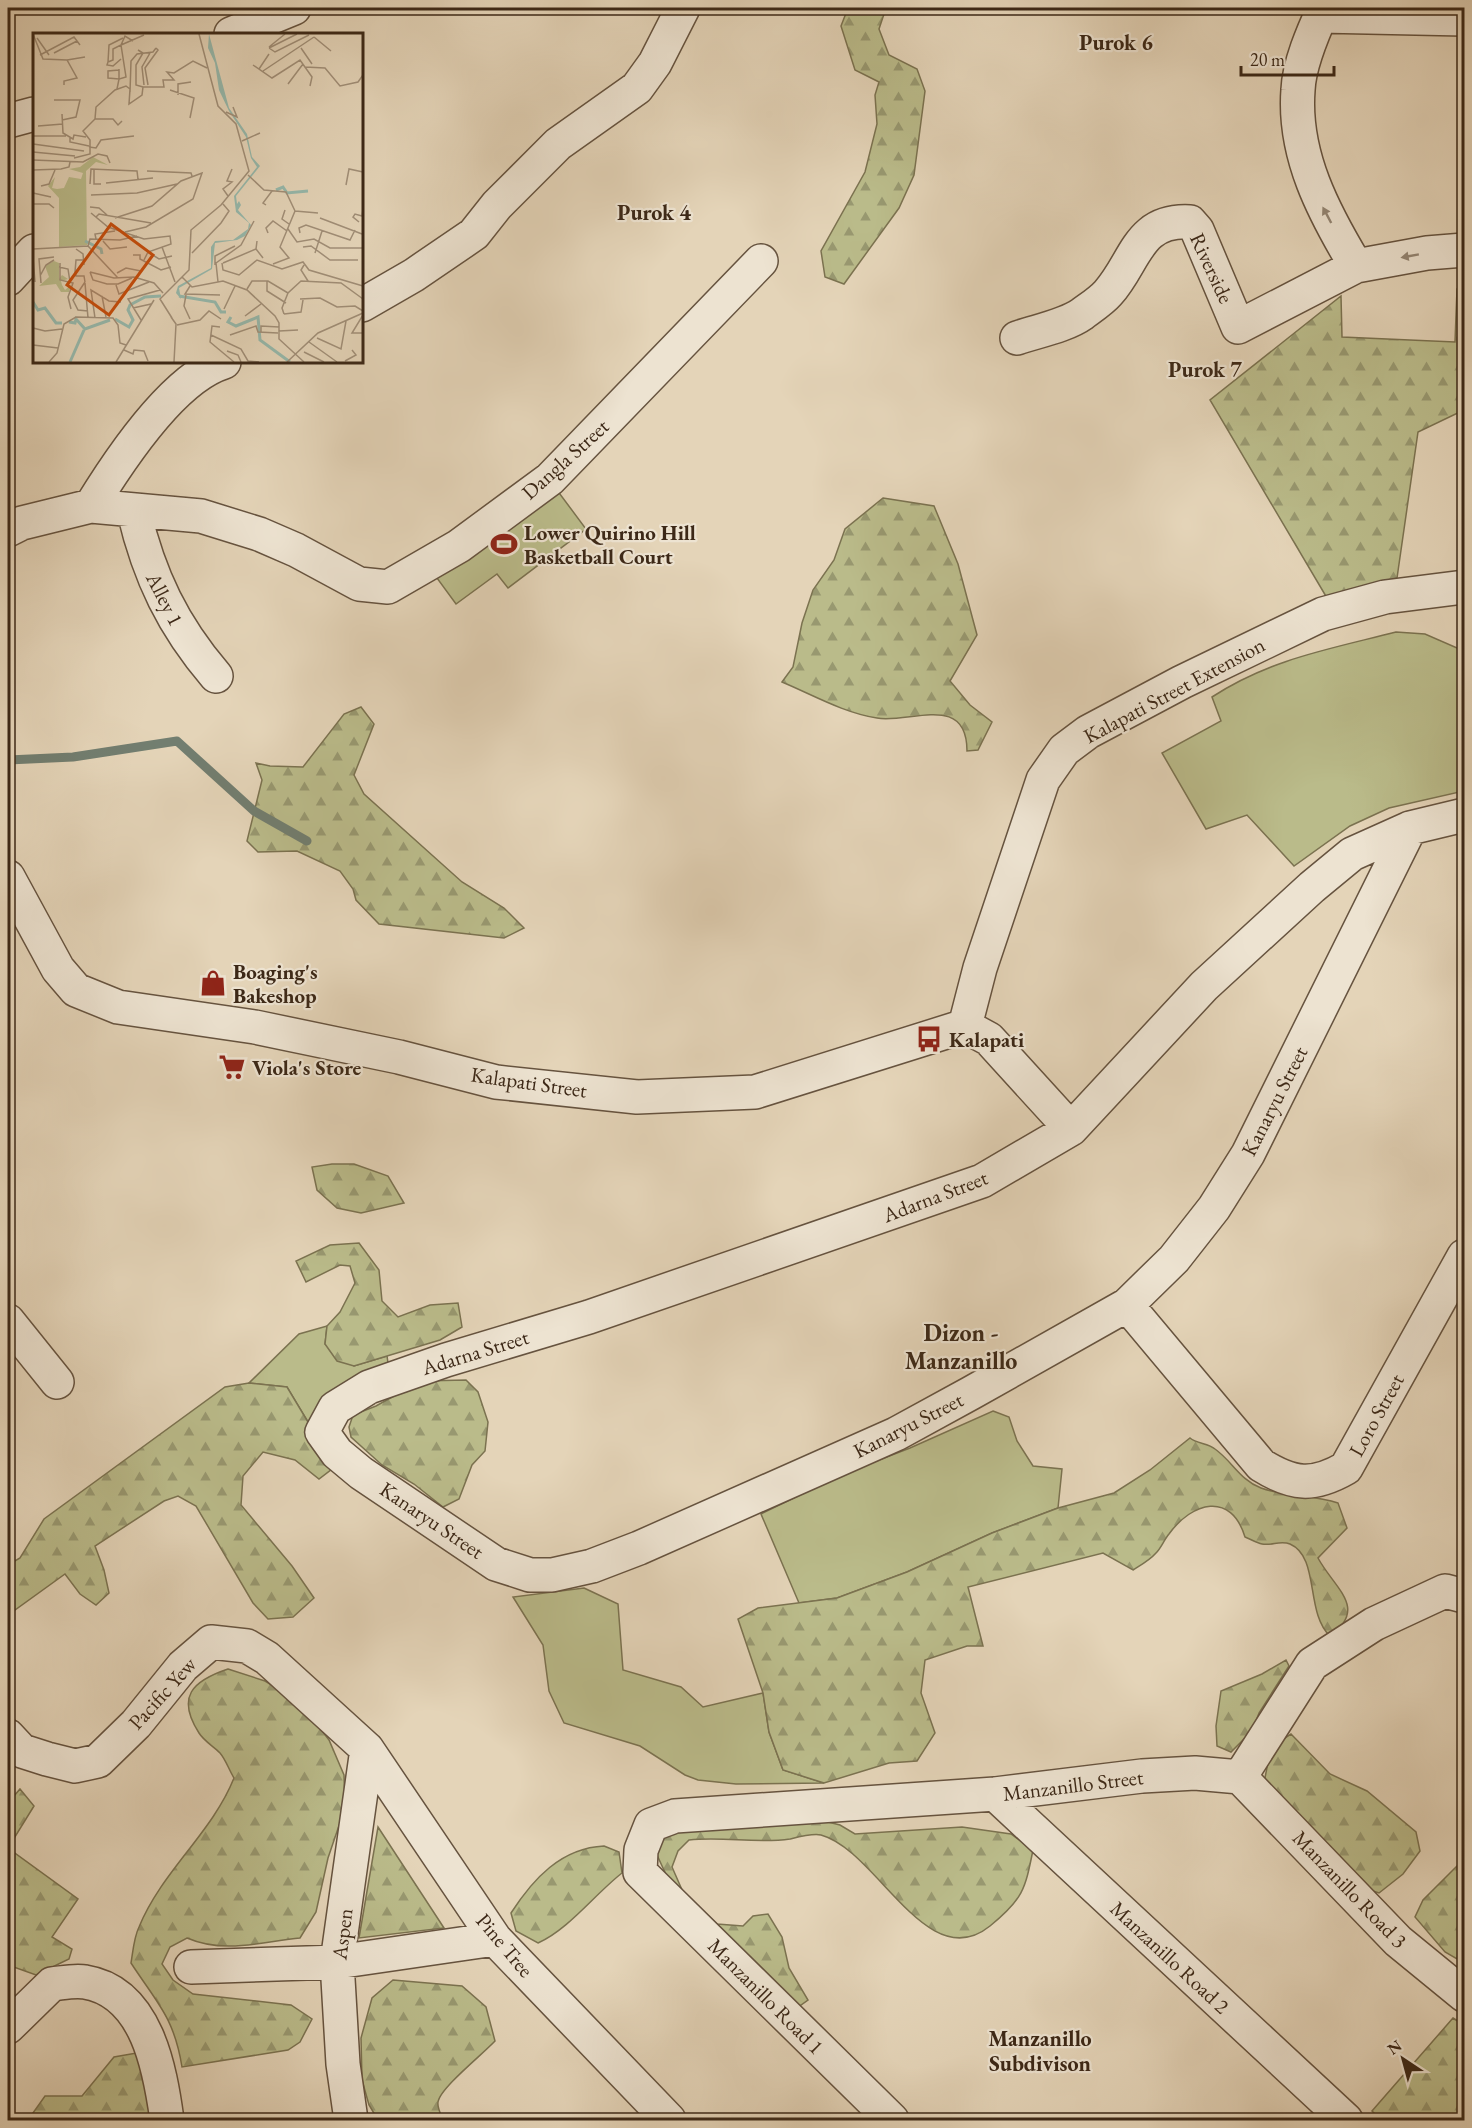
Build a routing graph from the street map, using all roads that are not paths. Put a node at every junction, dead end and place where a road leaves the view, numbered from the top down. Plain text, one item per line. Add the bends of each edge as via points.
1 (294, 8) edge
2 (683, 8) edge
3 (1322, 12) edge
4 (1464, 19) edge
5 (233, 33) edge
6 (33, 114) edge
7 (8, 121) edge
8 (1464, 250) edge
9 (33, 252) edge
10 (760, 261) dead end
11 (1356, 266) junction
12 (8, 279) edge
13 (363, 304) edge
14 (1017, 338) dead end
15 (222, 363) edge
16 (91, 506) junction
17 (134, 512) junction
18 (8, 530) edge
19 (1464, 587) edge
20 (216, 676) dead end
21 (1464, 814) edge
22 (1410, 828) junction
23 (8, 877) edge
24 (965, 1026) junction
25 (1071, 1129) junction
26 (1464, 1256) edge
27 (1127, 1305) junction
28 (8, 1321) edge
29 (57, 1383) dead end
30 (322, 1432) joint
31 (1464, 1596) edge
32 (8, 1736) edge
33 (367, 1749) junction
34 (1240, 1778) junction
35 (995, 1794) junction
36 (640, 1872) joint
37 (495, 1938) junction
38 (337, 1962) junction
39 (191, 1967) dead end
40 (1464, 1995) edge
41 (12, 2014) edge
42 (167, 2121) edge
43 (351, 2121) edge
44 (669, 2121) edge
45 (892, 2121) edge
46 (1346, 2121) edge

1 - 5 street
2 - 13 street via 655,63 637,88 558,144 474,234 414,276
3 - 4 street
11 -> 3 street via 1324,212 1299,127 1298,89
6 - 7 street
8 -> 11 street
9 - 12 street
10 - 17 street, Dangla Street via 550,479 459,546 388,587 359,584 259,534 201,516
11 - 14 street, Riverside via 1239,327 1197,230 1190,222 1177,221 1154,228 1108,293 1080,316
15 - 16 street via 195,378 163,409 120,458
16 - 17 street, Dangla Street
16 - 18 street
17 - 20 street, Alley 1 via 144,556 162,596 189,645
19 - 24 street, Kalapati Street Extension via 1384,597 1323,614 1182,682 1088,732 1065,750 1043,780 980,968
21 - 22 street, Adarna Street
22 - 25 street, Adarna Street via 1352,854 1312,887 1204,986
22 - 27 street, Kanaryu Street via 1248,1154 1214,1208 1174,1259
23 - 24 street, Kalapati Street via 58,969 76,990 118,1007 255,1027 496,1082 637,1097 755,1092
24 - 25 street via 989,1039
25 - 30 street, Adarna Street via 982,1181 589,1317 369,1387 335,1408
26 - 27 street, Loro Street via 1346,1468 1328,1478 1308,1482 1283,1478 1261,1465
27 - 30 street, Kanaryu Street via 896,1434 639,1548 592,1566 552,1575 530,1575 496,1564 362,1473 337,1453
28 - 29 street
31 - 34 street via 1445,1591 1374,1624 1312,1664
32 - 33 street, Pacific Yew via 22,1751 47,1759 75,1766 98,1761 136,1724 183,1666 211,1642 247,1646 267,1658
33 - 37 street, Pine Tree
33 - 38 street, Aspen
34 - 35 street, Manzanillo Street via 1195,1773 1142,1776
34 - 40 street, Manzanillo Road 3 via 1398,1941
35 - 36 street, Manzanillo Street via 675,1816 651,1825 641,1850
35 - 46 street, Manzanillo Road 2
36 - 45 street, Manzanillo Road 1
37 - 38 street
37 - 44 street, Pine Tree
38 - 39 street
38 - 43 street, Aspen
41 - 42 street via 52,1984 84,1982 108,1989 133,2011 152,2046

